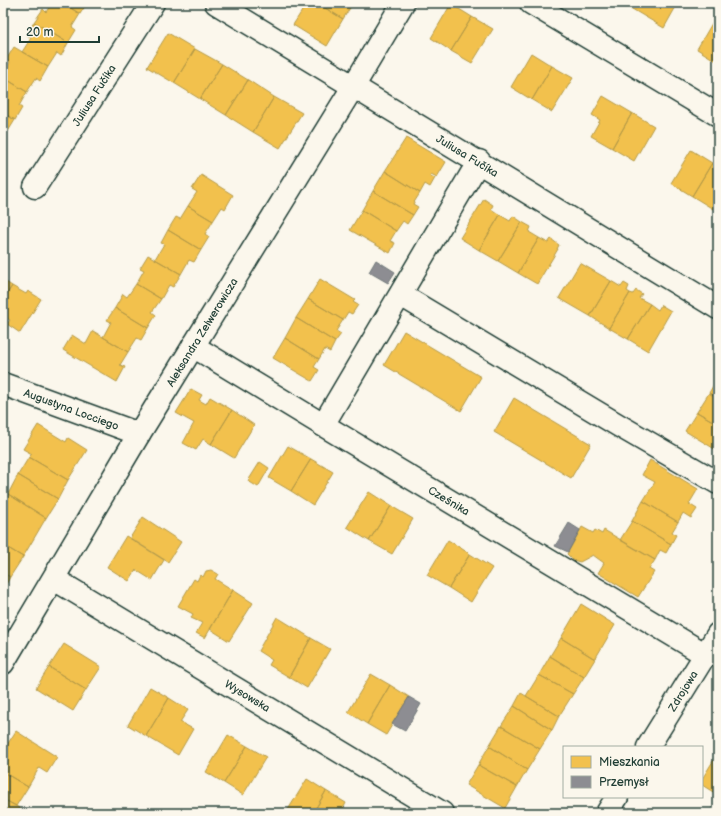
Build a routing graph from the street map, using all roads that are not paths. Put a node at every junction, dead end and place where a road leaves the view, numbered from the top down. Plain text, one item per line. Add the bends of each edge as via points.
1 (153, 3) edge
2 (216, 3) edge
3 (403, 3) edge
4 (531, 3) edge
5 (353, 87) junction
6 (718, 115) edge
7 (479, 161) junction
8 (35, 187) dead end
9 (401, 295) junction
10 (718, 308) edge
11 (193, 346) junction
12 (3, 384) edge
13 (323, 426) junction
14 (139, 434) junction
15 (718, 483) edge
16 (54, 579) junction
17 (718, 634) edge
18 (706, 655) junction
19 (3, 663) edge
20 (649, 746) edge
21 (616, 798) edge
22 (442, 813) edge
23 (607, 813) edge

1 - 8 street, Juliusa Fučíka
2 - 5 street, Juliusa Fučíka
3 - 5 street, Aleksandra Zelwerowicza
4 - 6 street
5 - 7 street, Juliusa Fučíka
5 - 11 street, Aleksandra Zelwerowicza
7 - 9 street
7 - 10 street, Juliusa Fučíka
9 - 13 street
9 - 15 street
11 - 13 street, Cześnika
11 - 14 street, Aleksandra Zelwerowicza
12 - 14 street, Augustyna Locciego
13 - 18 street, Cześnika
14 - 16 street, Aleksandra Zelwerowicza
16 - 19 street, Aleksandra Zelwerowicza
16 - 22 street, Wysowska
17 - 18 street, Zdrojowa
18 - 20 street, Zdrojowa
21 - 23 street

